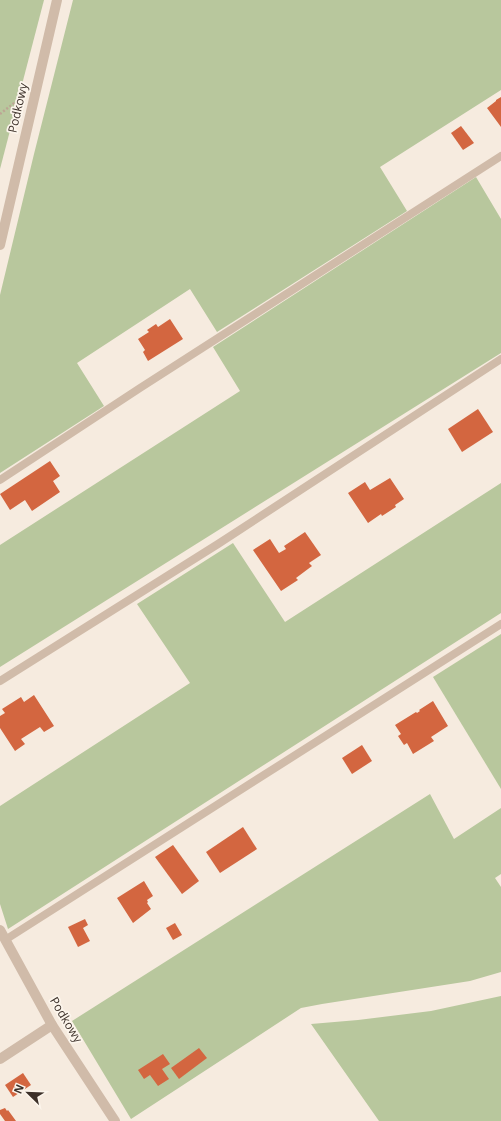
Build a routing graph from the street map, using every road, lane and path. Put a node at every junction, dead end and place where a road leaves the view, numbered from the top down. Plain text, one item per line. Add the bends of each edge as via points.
1 (57, 0) edge
2 (501, 156) edge
3 (0, 245) edge
4 (501, 359) edge
5 (0, 480) edge
6 (501, 624) edge
7 (0, 681) edge
8 (0, 930) edge
9 (5, 940) junction
10 (52, 1024) junction
11 (0, 1059) edge
12 (115, 1121) edge

1 - 3 street, Podkowy
2 - 5 lane
4 - 7 lane via 218,544
6 - 9 lane
8 - 9 street, Podkowy
9 - 10 street, Podkowy
10 - 11 street
10 - 12 street, Podkowy

